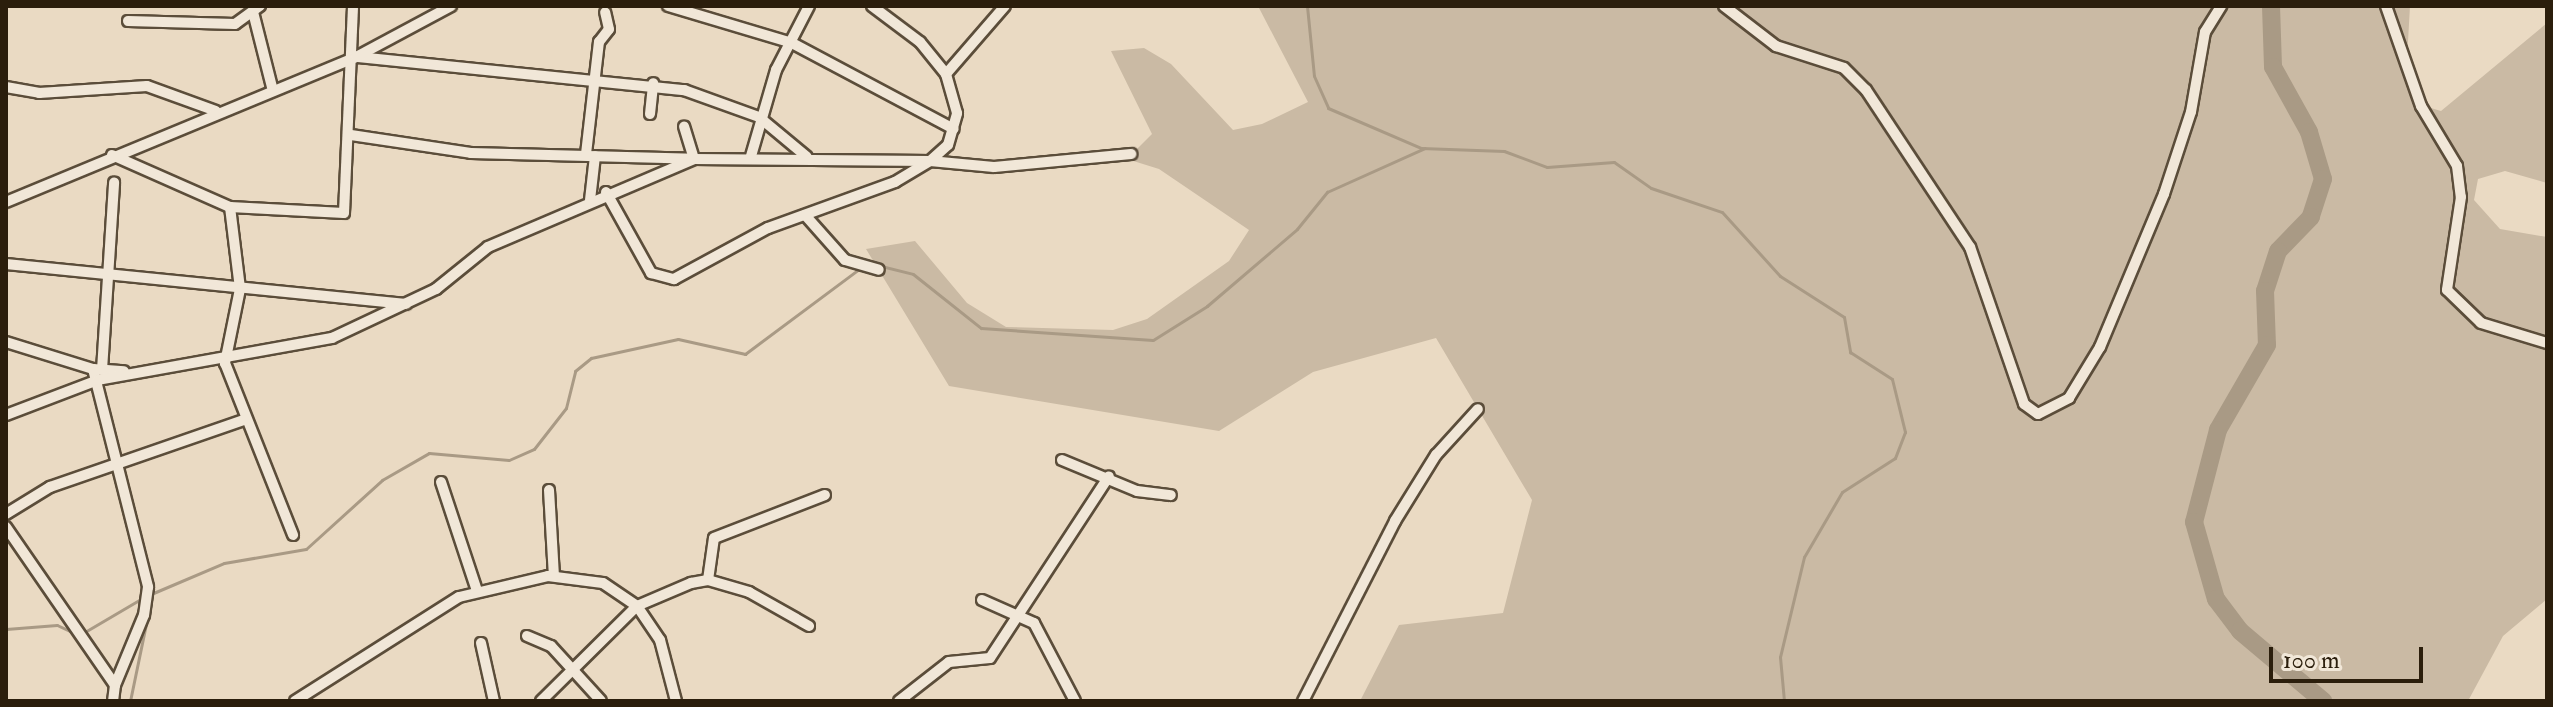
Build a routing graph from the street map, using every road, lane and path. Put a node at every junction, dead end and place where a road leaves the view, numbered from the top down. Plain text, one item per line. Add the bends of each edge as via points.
1 (353, 6) edge
2 (451, 6) edge
3 (668, 6) edge
4 (809, 6) edge
5 (872, 6) edge
6 (1005, 6) edge
7 (1724, 6) edge
8 (2386, 6) edge
9 (2216, 8) edge
10 (255, 9) edge
11 (605, 12) dead end
12 (128, 21) dead end
13 (792, 43) junction
14 (356, 57) junction
15 (946, 74) junction
16 (594, 79) junction
17 (653, 83) junction
18 (6, 87) edge
19 (273, 91) junction
20 (216, 111) junction
21 (650, 114) dead end
22 (759, 117) junction
23 (684, 127) dead end
24 (954, 129) junction
25 (351, 135) junction
26 (1131, 154) dead end
27 (112, 155) junction
28 (591, 155) junction
29 (751, 156) junction
30 (807, 157) junction
31 (694, 159) junction
32 (930, 161) junction
33 (114, 182) dead end
34 (606, 192) junction
35 (590, 200) junction
36 (6, 202) edge
37 (230, 207) junction
38 (805, 215) junction
39 (6, 264) edge
40 (879, 270) dead end
41 (111, 276) junction
42 (240, 289) junction
43 (408, 305) junction
44 (6, 342) edge
45 (2547, 343) edge
46 (225, 363) junction
47 (97, 373) junction
48 (1478, 409) dead end
49 (6, 415) edge
50 (244, 420) junction
51 (1062, 460) dead end
52 (118, 469) junction
53 (1109, 476) junction
54 (441, 482) dead end
55 (549, 490) dead end
56 (825, 495) dead end
57 (1171, 495) dead end
58 (6, 514) edge
59 (6, 527) edge
60 (293, 535) dead end
61 (554, 576) junction
62 (708, 580) junction
63 (477, 591) junction
64 (982, 600) dead end
65 (637, 606) junction
66 (1020, 612) junction
67 (809, 626) dead end
68 (527, 636) dead end
69 (481, 643) dead end
70 (573, 674) junction
71 (115, 685) junction
72 (113, 701) edge
73 (295, 701) edge
74 (494, 701) edge
75 (541, 701) edge
76 (601, 701) edge
77 (676, 701) edge
78 (899, 701) edge
79 (1075, 701) edge
80 (1303, 701) edge

1 - 14 street
2 - 14 street
3 - 13 street
4 - 13 street
5 - 15 street via 920,42
6 - 15 street
7 - 9 street via 1776,46 1844,68 1866,90 1970,247 2024,404 2038,414 2069,398 2100,347 2164,194
8 - 45 street via 2421,106 2457,166 2461,197 2447,290 2481,323
10 - 12 street via 235,24
10 - 19 street
11 - 16 street via 609,29 599,42
13 - 22 street
13 - 24 street
14 - 16 street
14 - 19 street
14 - 25 street
15 - 24 street
16 - 17 street
16 - 28 street
17 - 21 street
17 - 22 street
18 - 20 street via 39,93 147,86
19 - 20 street
20 - 27 street
22 - 29 street
22 - 30 street
23 - 31 street
24 - 32 street
25 - 28 street via 471,153
25 - 37 street via 344,213
26 - 32 street via 994,167
27 - 36 street
27 - 37 street
28 - 31 street
28 - 35 street
29 - 30 street
29 - 31 street
30 - 32 street
31 - 34 street
32 - 38 street via 895,182
33 - 41 street
34 - 35 street
34 - 38 street via 646,266 663,280
35 - 43 street via 488,247
37 - 42 street
38 - 40 street via 845,260
39 - 41 street
41 - 42 street
41 - 47 street
42 - 43 street
42 - 46 street
43 - 46 street via 332,338
44 - 47 street
46 - 47 street
46 - 50 street
47 - 49 street
47 - 52 street
48 - 80 street via 1436,455 1395,521
50 - 52 street
50 - 60 street
51 - 53 street
52 - 58 street via 50,487
52 - 71 street via 148,587 144,615
53 - 57 street via 1137,491
53 - 66 street
54 - 63 street
55 - 61 street
56 - 62 street via 714,538
59 - 71 street
61 - 63 street
61 - 65 street via 603,583
62 - 65 street
62 - 67 street via 775,604
63 - 73 street via 405,626
64 - 66 street
65 - 70 street
65 - 77 street via 660,640
66 - 78 street via 990,658 949,662
66 - 79 street via 1045,635
68 - 70 street via 551,646
69 - 74 street
70 - 75 street via 560,678
70 - 76 street
71 - 72 street

